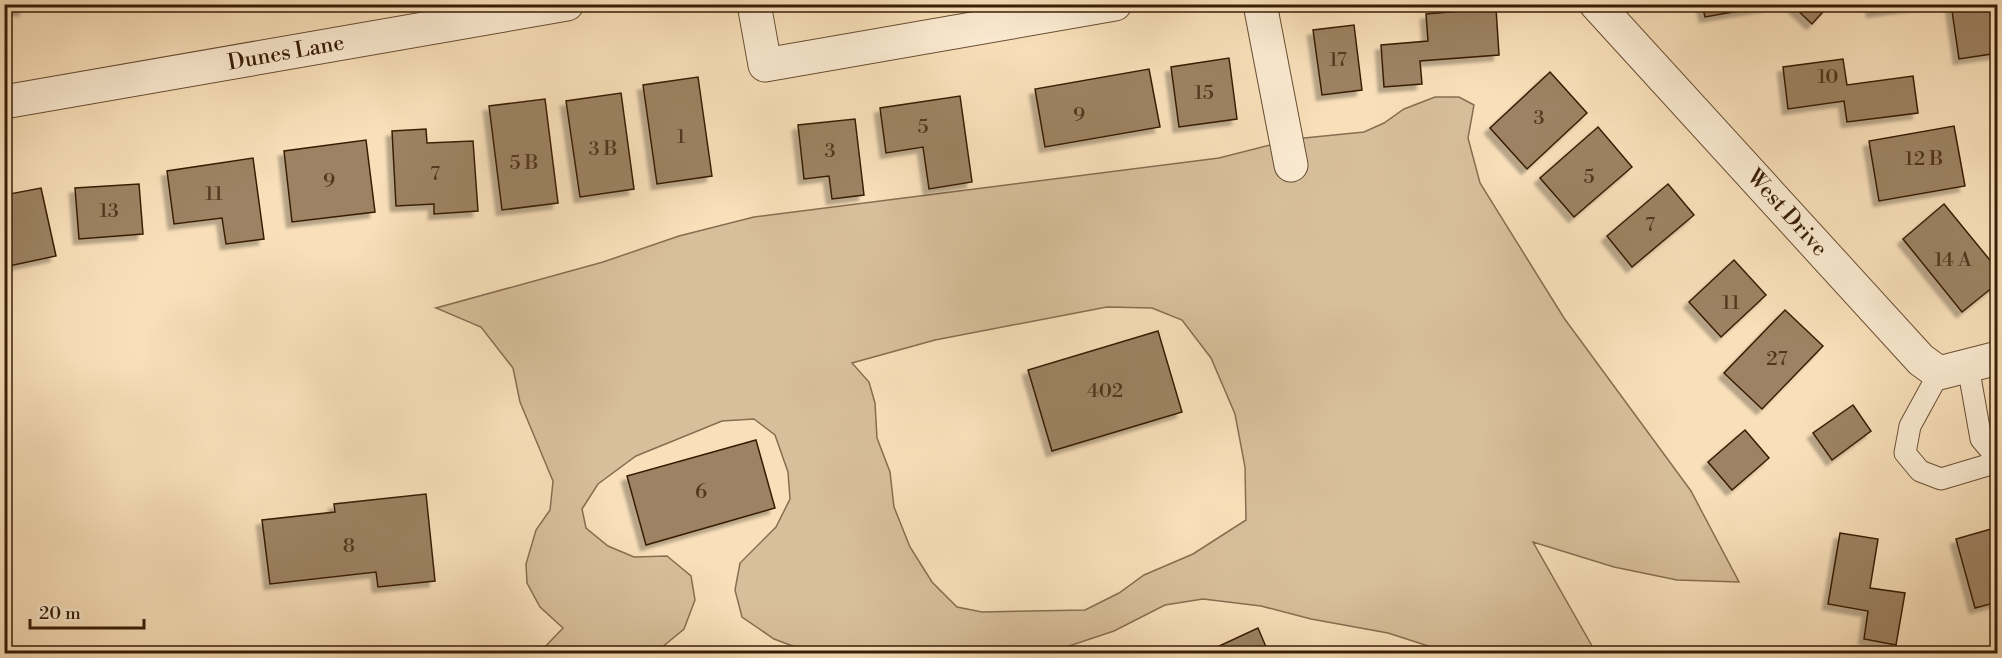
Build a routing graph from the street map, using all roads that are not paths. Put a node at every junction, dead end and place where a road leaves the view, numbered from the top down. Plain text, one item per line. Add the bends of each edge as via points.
1 (567, 4) edge
2 (754, 4) edge
3 (1115, 4) edge
4 (1260, 4) edge
5 (1596, 4) edge
6 (4, 102) edge
7 (1292, 165) dead end
8 (1968, 366) edge
9 (1998, 460) edge

1 - 6 street, Dunes Lane
2 - 3 street via 765,65
4 - 7 street
5 - 8 street, West Drive via 1922,360
8 - 9 lane via 1981,439
8 - 9 lane via 1910,426 1905,453 1920,471 1941,479

